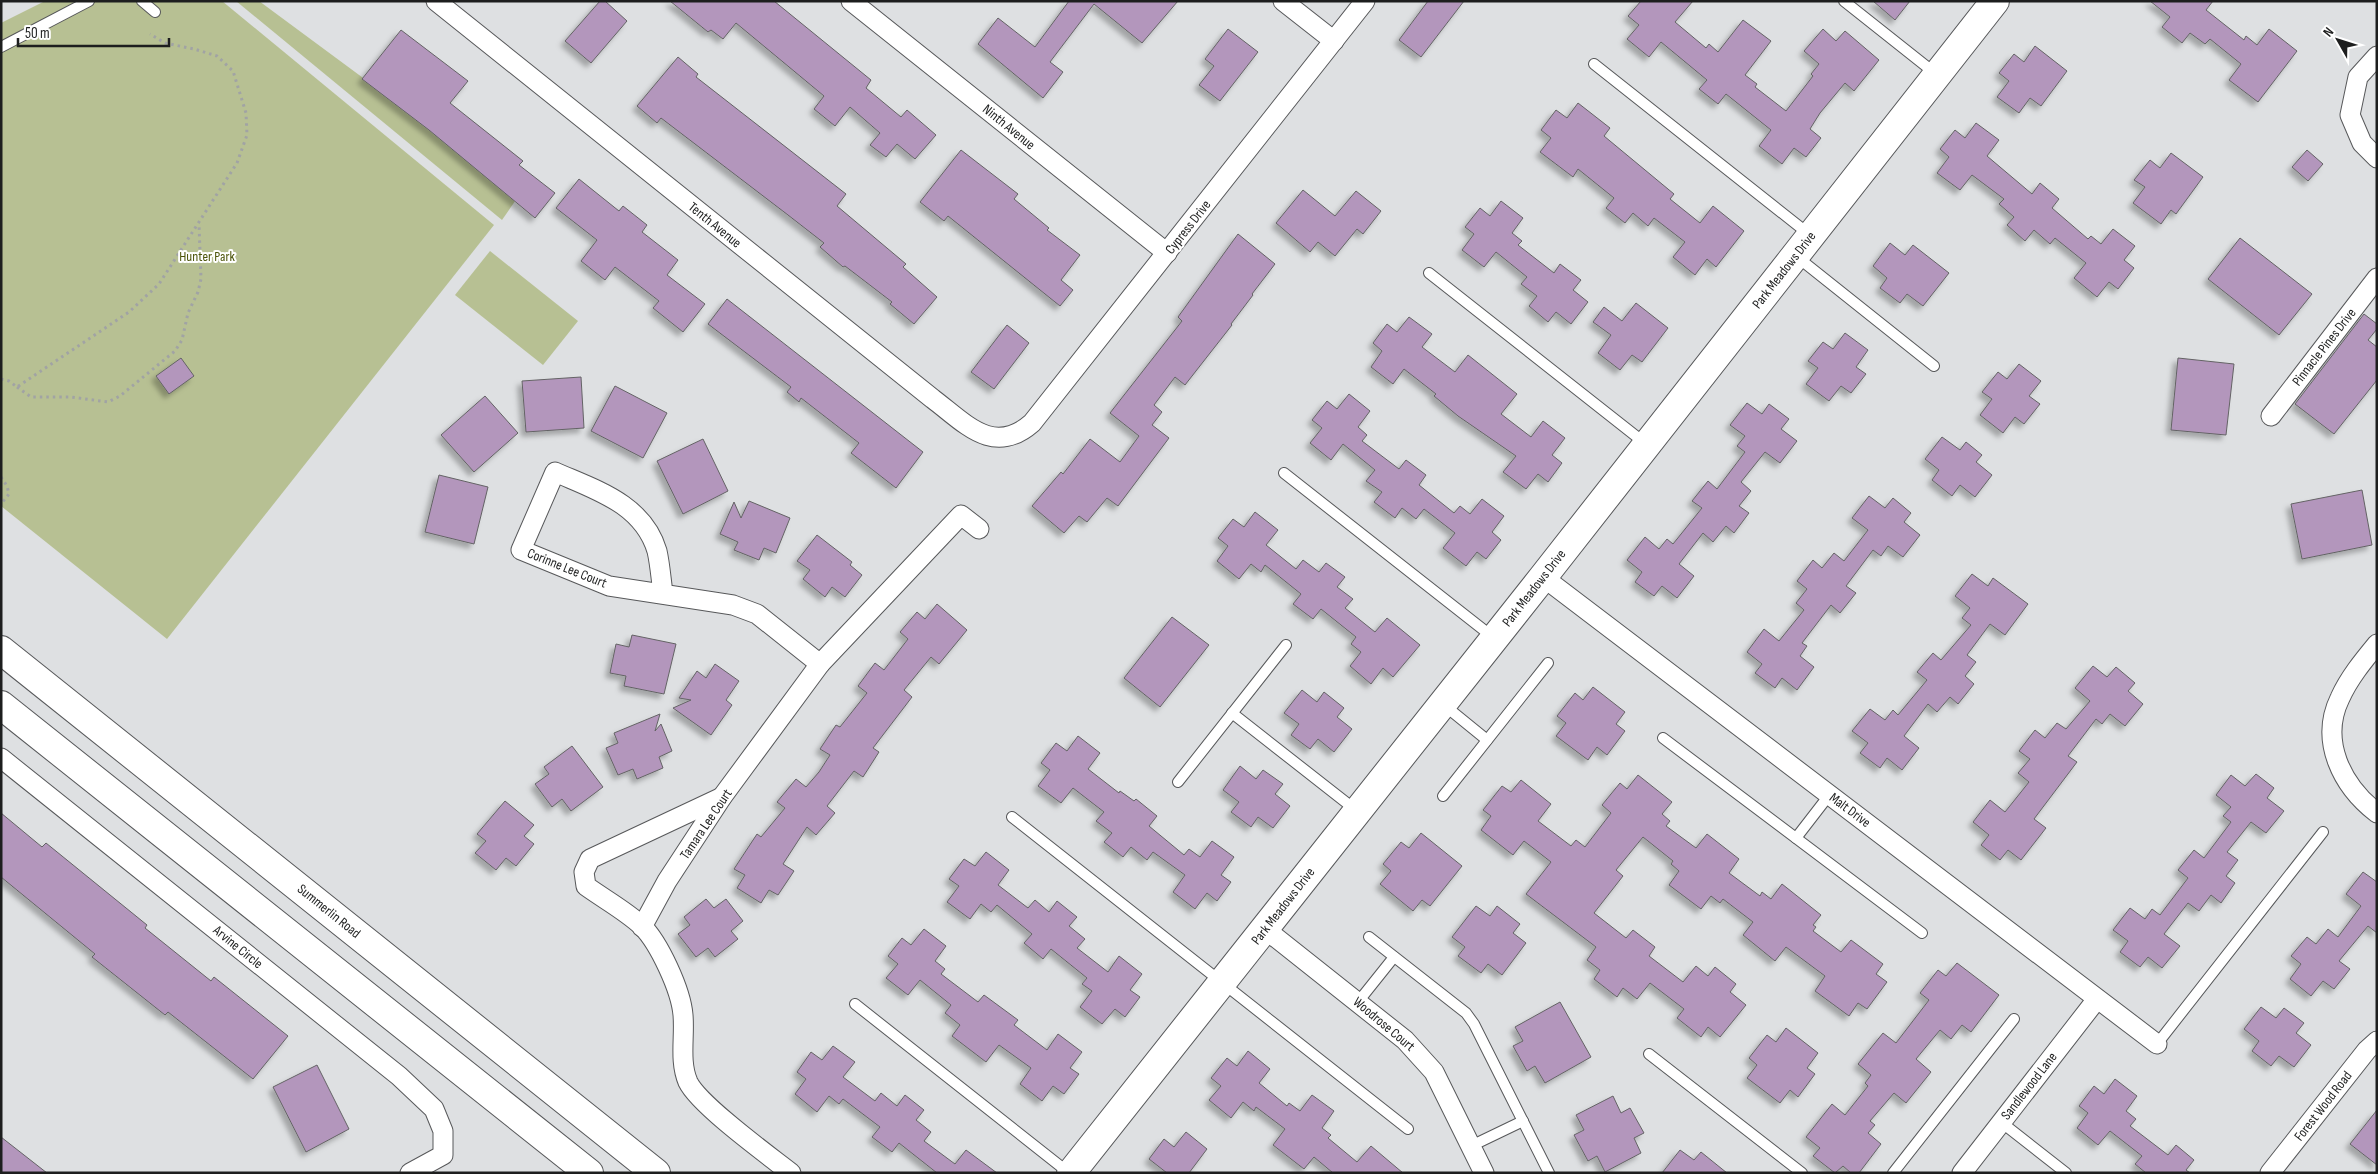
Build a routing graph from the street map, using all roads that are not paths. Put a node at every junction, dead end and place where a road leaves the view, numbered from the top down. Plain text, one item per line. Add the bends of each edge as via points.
1 (89, 1) edge
2 (142, 1) edge
3 (436, 1) edge
4 (851, 1) edge
5 (1283, 1) edge
6 (1365, 1) edge
7 (1844, 1) edge
8 (1995, 1) edge
9 (155, 12) dead end
10 (1334, 41) junction
11 (1, 47) edge
12 (2377, 56) edge
13 (1594, 64) dead end
14 (1937, 75) junction
15 (2377, 158) edge
16 (1803, 246) junction
17 (1167, 253) junction
18 (1429, 273) dead end
19 (2377, 278) edge
20 (1934, 366) dead end
21 (2271, 416) dead end
22 (1000, 438) joint
23 (1647, 445) junction
24 (1284, 473) dead end
25 (979, 529) dead end
26 (1543, 578) junction
27 (663, 593) junction
28 (1494, 639) junction
29 (2377, 644) edge
30 (1286, 645) dead end
31 (1, 650) edge
32 (1548, 663) dead end
33 (820, 664) junction
34 (1443, 704) junction
35 (1, 705) edge
36 (1232, 713) junction
37 (1663, 738) dead end
38 (1487, 740) junction
39 (1, 758) edge
40 (1178, 782) dead end
41 (1830, 794) junction
42 (1442, 796) dead end
43 (722, 798) junction
44 (1358, 812) junction
45 (2377, 813) edge
46 (1012, 817) dead end
47 (2323, 832) dead end
48 (1796, 838) junction
49 (642, 927) junction
50 (1265, 929) junction
51 (1922, 933) dead end
52 (1369, 938) dead end
53 (1394, 957) junction
54 (1222, 984) junction
55 (2097, 999) junction
56 (1358, 1002) junction
57 (855, 1004) dead end
58 (2014, 1019) dead end
59 (2157, 1044) joint
60 (2374, 1049) edge
61 (1649, 1054) dead end
62 (1523, 1121) junction
63 (2001, 1122) junction
64 (1408, 1129) dead end
65 (1471, 1146) junction
66 (410, 1173) edge
67 (589, 1173) edge
68 (656, 1173) edge
69 (791, 1173) edge
70 (1070, 1173) edge
71 (1484, 1173) edge
72 (1549, 1173) edge
73 (1802, 1173) edge
74 (1893, 1173) edge
75 (1962, 1173) edge
76 (2066, 1173) edge
77 (2270, 1173) edge

1 - 11 lane
2 - 9 lane
3 - 22 street, Tenth Avenue via 933,399 983,436
4 - 17 street, Ninth Avenue
5 - 10 street
6 - 10 street, Cypress Drive
7 - 14 lane
8 - 14 main road, Park Meadows Drive
10 - 17 street, Cypress Drive
12 - 15 street via 2358,77 2350,115 2362,143
13 - 16 lane
14 - 16 main road, Park Meadows Drive
16 - 20 lane
16 - 23 main road, Park Meadows Drive
17 - 22 street, Cypress Drive via 1032,423 1021,432
18 - 23 lane
19 - 21 street, Pinnacle Pines Drive
23 - 26 main road, Park Meadows Drive
24 - 28 lane
25 - 33 street, Tamara Lee Court via 961,515
26 - 28 main road, Park Meadows Drive
26 - 41 street, Malt Drive
27 - 27 street, Corinne Lee Court via 608,586 522,550 555,472 624,504 642,520 657,551
27 - 33 street, Corinne Lee Court via 733,605 756,614
28 - 34 main road, Park Meadows Drive
29 - 45 street via 2350,678 2338,700 2332,724 2333,750 2342,774 2356,794
30 - 36 lane
31 - 68 main road, Summerlin Road
32 - 38 lane
33 - 43 street, Tamara Lee Court
34 - 38 lane
34 - 44 main road, Park Meadows Drive
35 - 67 main road
36 - 40 lane
36 - 44 lane
37 - 48 lane
38 - 42 lane
39 - 66 street, Arvine Circle via 399,1076 434,1109 443,1131 443,1155
41 - 48 lane
41 - 55 street, Malt Drive
43 - 49 street, Tamara Lee Court via 667,881
43 - 49 street via 590,859 584,872 586,886
44 - 50 main road, Park Meadows Drive
46 - 54 lane
47 - 59 lane
48 - 51 lane
49 - 69 street via 669,968 678,989 683,1015 683,1061 689,1083 703,1101
50 - 54 main road, Park Meadows Drive
50 - 56 street, Woodrose Court
52 - 53 lane
53 - 56 lane
53 - 62 lane via 1466,1013
54 - 64 lane
54 - 70 main road, Park Meadows Drive
55 - 59 street, Malt Drive
55 - 63 street, Sandlewood Lane
56 - 65 street, Woodrose Court via 1405,1040 1434,1072
57 - 70 lane
58 - 74 lane
60 - 77 street, Forest Wood Road
61 - 73 lane
62 - 65 lane
62 - 72 lane
63 - 75 street, Sandlewood Lane
63 - 76 lane
65 - 71 street, Woodrose Court

